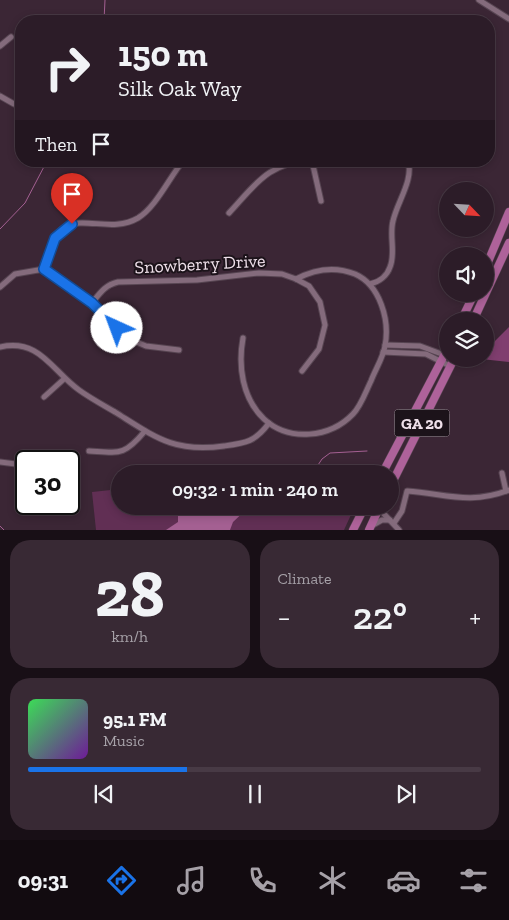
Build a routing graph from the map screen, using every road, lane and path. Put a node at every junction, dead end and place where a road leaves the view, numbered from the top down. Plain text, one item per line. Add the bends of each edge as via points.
1 (479, 0) edge
2 (509, 19) edge
3 (11, 37) dead end
4 (0, 46) edge
5 (0, 96) edge
6 (14, 104) dead end
7 (178, 167) edge
8 (278, 167) edge
9 (313, 167) edge
10 (409, 167) edge
11 (321, 200) dead end
12 (509, 212) edge
13 (229, 213) dead end
14 (509, 243) edge
15 (494, 248) edge
16 (44, 269) junction
17 (296, 279) junction
18 (370, 284) junction
19 (0, 287) edge
20 (92, 303) junction
21 (477, 312) edge
22 (244, 338) dead end
23 (385, 345) junction
24 (416, 346) junction
25 (0, 347) edge
26 (179, 350) dead end
27 (383, 352) junction
28 (415, 354) junction
29 (439, 354) edge
30 (439, 356) edge
31 (444, 367) edge
32 (445, 367) edge
33 (302, 372) dead end
34 (64, 379) junction
35 (44, 397) dead end
36 (269, 423) junction
37 (145, 431) junction
38 (89, 451) dead end
39 (0, 462) edge
40 (15, 464) edge
41 (387, 465) edge
42 (399, 467) edge
43 (502, 473) dead end
44 (508, 490) edge
45 (360, 515) edge
46 (376, 515) edge
47 (385, 515) edge
48 (393, 522) junction
49 (369, 528) edge
50 (353, 530) edge
51 (399, 530) edge

1 - 2 street
3 - 4 street
5 - 6 street
7 - 16 street via 152,205 135,219 115,225 82,221 64,229 55,238
8 - 13 street via 264,175
9 - 11 street
10 - 18 street via 410,173 391,230 390,268 377,282
12 - 15 highway
14 - 21 highway
16 - 19 street via 15,274
16 - 20 street
17 - 18 street via 316,270 333,270 348,272
17 - 20 street, Snowberry Drive via 282,274 259,273 197,280 118,282 101,290
17 - 33 street, Snowberry Drive via 309,286 320,302 325,325 318,349
18 - 23 street via 381,301
20 - 26 street via 134,341 146,346
22 - 36 street via 244,387 248,398
23 - 24 street
23 - 27 street
24 - 28 street
24 - 29 street
25 - 34 street via 18,346 41,354
27 - 28 street
27 - 36 street via 354,413 335,427 300,435
28 - 30 street
31 - 41 highway, GA 20
32 - 42 highway, GA 20
34 - 35 street
34 - 37 street
36 - 37 street via 250,442 212,448 185,448 162,441
37 - 38 street via 125,451
39 - 40 street
43 - 44 street
44 - 48 street via 494,496 464,499 407,491 402,511
45 - 50 highway
46 - 49 highway
47 - 48 street
48 - 49 street via 378,521
48 - 51 street

